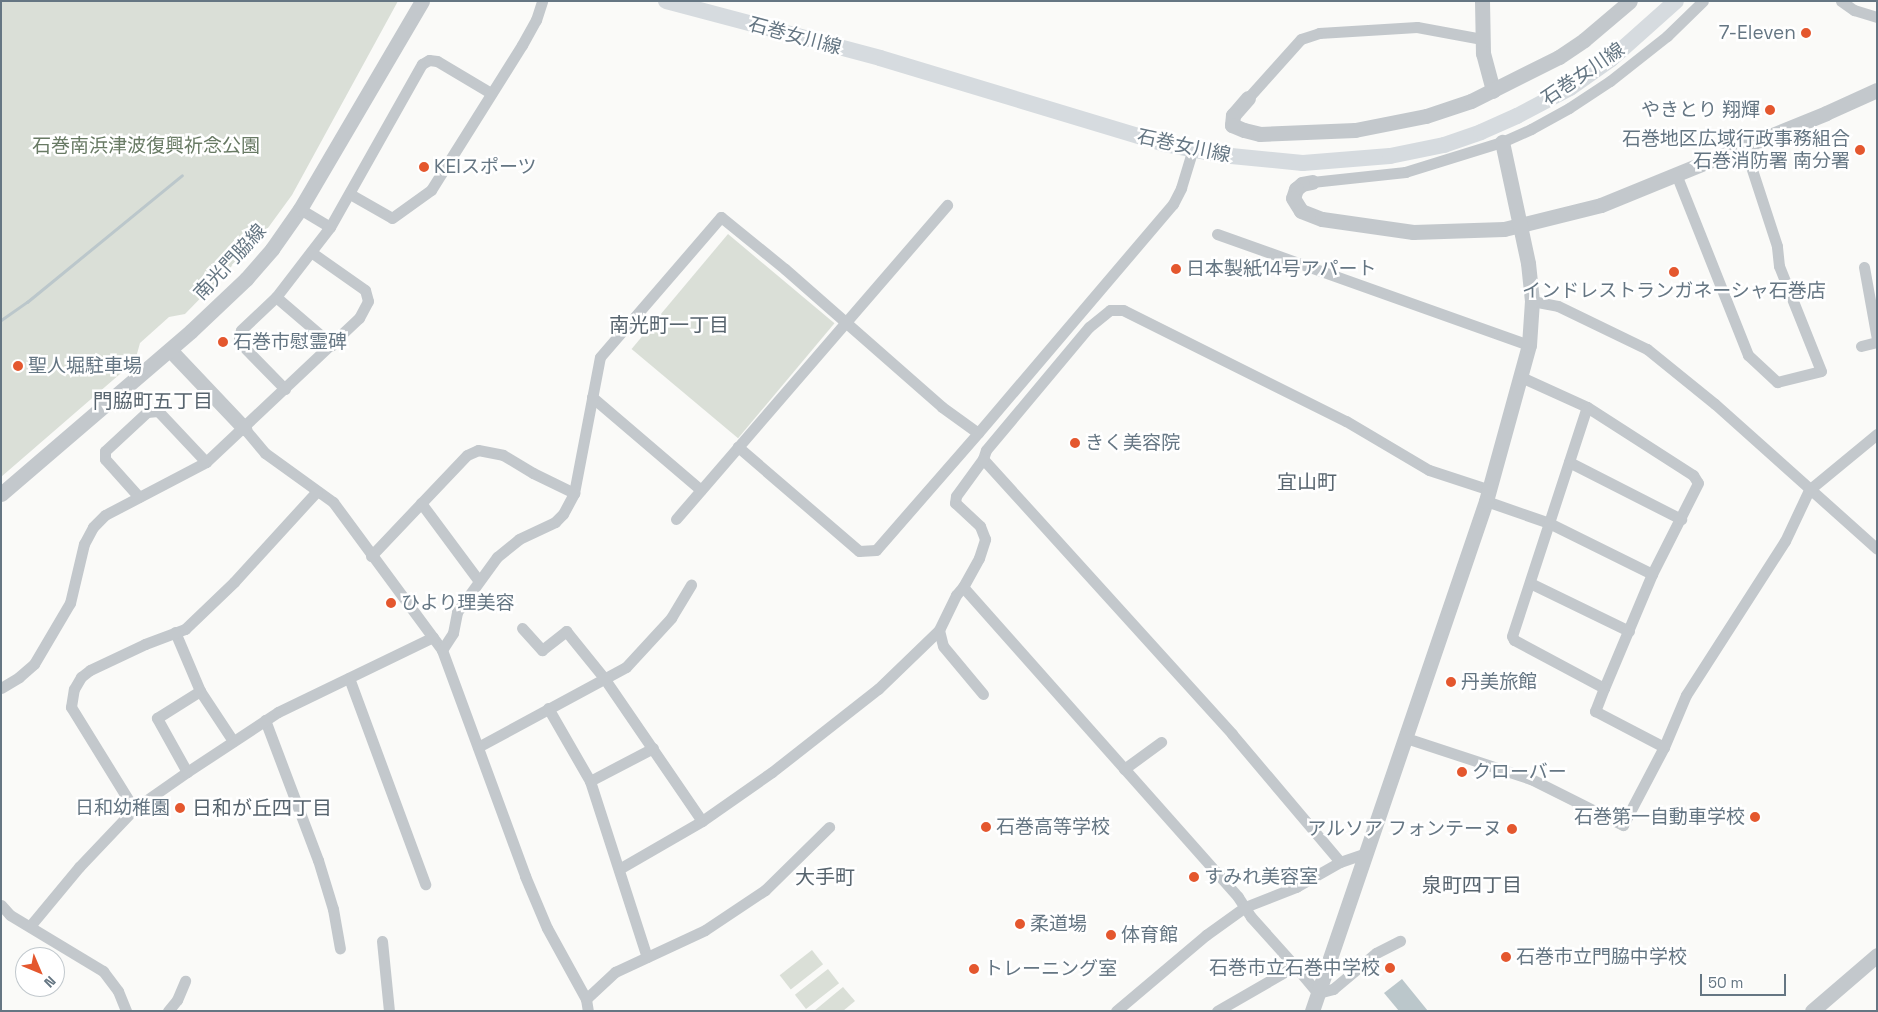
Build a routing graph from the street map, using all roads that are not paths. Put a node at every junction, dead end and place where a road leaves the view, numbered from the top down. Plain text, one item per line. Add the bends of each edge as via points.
1 (422, 1) edge
2 (542, 1) edge
3 (666, 1) edge
4 (1482, 1) edge
5 (1630, 1) edge
6 (1676, 1) edge
7 (1703, 1) edge
8 (1841, 1) edge
9 (1877, 17) edge
10 (1482, 39) junction
11 (1877, 90) edge
12 (1493, 91) junction
13 (491, 93) junction
14 (1248, 98) joint
15 (1502, 142) junction
16 (1744, 146) junction
17 (1192, 151) junction
18 (1676, 174) junction
19 (1312, 182) joint
20 (350, 194) junction
21 (946, 205) dead end
22 (300, 208) junction
23 (1522, 225) junction
24 (330, 227) junction
25 (1217, 234) dead end
26 (311, 252) junction
27 (1864, 267) dead end
28 (276, 297) junction
29 (1532, 301) junction
30 (1078, 317) junction
31 (846, 322) junction
32 (1089, 326) junction
33 (1877, 340) edge
34 (332, 345) junction
35 (1529, 345) junction
36 (1861, 346) dead end
37 (170, 350) junction
38 (1521, 377) junction
39 (285, 389) junction
40 (592, 397) junction
41 (1588, 407) junction
42 (244, 428) junction
43 (978, 433) junction
44 (1877, 434) edge
45 (738, 447) junction
46 (983, 459) junction
47 (206, 462) junction
48 (1569, 462) junction
49 (701, 490) junction
50 (1809, 490) junction
51 (317, 491) junction
52 (574, 493) junction
53 (1, 494) edge
54 (1487, 495) junction
55 (139, 497) junction
56 (421, 503) junction
57 (676, 519) dead end
58 (1681, 519) junction
59 (1548, 523) junction
60 (1877, 549) edge
61 (371, 556) junction
62 (1652, 574) junction
63 (479, 580) junction
64 (1530, 583) junction
65 (691, 585) dead end
66 (964, 587) junction
67 (522, 628) dead end
68 (939, 630) junction
69 (1629, 631) junction
70 (175, 632) junction
71 (433, 637) junction
72 (442, 650) junction
73 (349, 678) junction
74 (604, 678) junction
75 (1, 688) edge
76 (1604, 688) junction
77 (200, 691) junction
78 (983, 694) dead end
79 (548, 708) junction
80 (265, 720) junction
81 (1406, 738) junction
82 (233, 741) junction
83 (1161, 742) dead end
84 (478, 747) junction
85 (1664, 747) junction
86 (653, 748) junction
87 (1124, 769) junction
88 (187, 772) junction
89 (590, 781) junction
90 (134, 809) junction
91 (702, 821) junction
92 (829, 827) dead end
93 (1366, 853) junction
94 (1340, 862) junction
95 (619, 869) junction
96 (425, 884) dead end
97 (1, 905) edge
98 (1245, 908) junction
99 (30, 926) junction
100 (382, 940) dead end
101 (1400, 941) dead end
102 (340, 948) dead end
103 (1877, 955) edge
104 (647, 957) junction
105 (1295, 966) junction
106 (185, 980) dead end
107 (1318, 994) junction
108 (587, 1005) edge
109 (126, 1011) edge
110 (168, 1011) edge
111 (389, 1011) edge
112 (1116, 1011) edge
113 (1217, 1011) edge
114 (1312, 1011) edge
115 (1812, 1011) edge

1 - 22 street, 南光門脇線
2 - 13 street via 536,20
3 - 17 main road, 石巻女川線 via 880,58
4 - 10 street
5 - 12 street via 1559,57
6 - 17 main road, 石巻女川線 via 1611,59 1570,88 1518,116 1444,145 1390,156 1304,163
7 - 15 street via 1667,36 1610,81 1569,108
8 - 9 street via 1854,10
10 - 12 street via 1487,75
10 - 14 street via 1417,27 1320,33 1301,39
11 - 16 street
12 - 14 street via 1426,116 1389,125 1298,134 1260,134 1232,124 1233,115
13 - 20 street via 431,190 392,218
13 - 20 street via 436,61 422,64
15 - 19 street via 1405,172
15 - 23 street
16 - 18 street
16 - 18 street via 1777,246 1779,266 1822,371 1777,382 1748,355
17 - 30 street via 1173,204
18 - 23 street via 1601,205
19 - 23 street via 1296,189 1293,198 1300,211 1322,219 1413,232 1494,230
20 - 24 street
21 - 31 street
22 - 24 street
22 - 37 street, 南光門脇線 via 272,249 246,279
23 - 29 street
24 - 26 street
25 - 35 street
26 - 28 street
26 - 34 street via 364,290 368,301 359,318
27 - 33 street
28 - 34 street
28 - 39 street via 242,330 239,337 241,344
29 - 35 street
29 - 50 street via 1558,306 1648,349 1715,404
30 - 32 street
30 - 43 street
31 - 40 street via 721,217 600,357
31 - 43 street via 942,406
31 - 45 street
32 - 46 street via 986,450
32 - 54 street via 1110,310 1123,310 1346,421 1430,470
33 - 36 street
34 - 39 street
35 - 38 street
37 - 42 street
37 - 53 street, 南光門脇線
38 - 41 street
38 - 54 street
39 - 42 street
40 - 49 street
40 - 52 street
41 - 48 street
41 - 58 street via 1693,475 1698,483
42 - 47 street
42 - 51 street via 264,453
43 - 45 street via 876,550 859,550
44 - 50 street
45 - 49 street
46 - 66 street via 955,502 980,526 986,539
46 - 94 street via 1232,734
47 - 55 street
47 - 55 street via 158,411 147,412 105,451 105,459
48 - 58 street
48 - 59 street
49 - 57 street
50 - 60 street
50 - 85 street via 1785,540 1686,695
51 - 61 street via 340,512
51 - 70 street via 234,582 185,629
52 - 56 street via 503,455 478,450 467,455
52 - 63 street via 555,522 519,539 497,557
54 - 59 street
54 - 81 street
55 - 75 street via 105,515 93,527 84,544 70,603 34,664
56 - 61 street
56 - 63 street
58 - 62 street
59 - 62 street
59 - 64 street
61 - 71 street
62 - 69 street
63 - 72 street via 456,612 453,633
64 - 69 street
64 - 76 street via 1512,636 1514,640
65 - 74 street via 671,618 626,667
66 - 68 street via 956,595
66 - 87 street
67 - 74 street via 542,650 566,631
68 - 78 street via 943,646
68 - 91 street via 878,689 772,772
69 - 76 street
70 - 77 street
70 - 90 street via 90,670 81,677 71,699 71,707
71 - 72 street
71 - 73 street
72 - 84 street
73 - 80 street
73 - 96 street
74 - 79 street
74 - 86 street
76 - 85 street via 1595,711
77 - 82 street
77 - 88 street via 157,718
79 - 84 street
79 - 89 street
80 - 82 street
80 - 102 street via 318,860 333,909
81 - 85 street via 1531,779 1623,826
81 - 93 street
82 - 88 street
83 - 87 street
84 - 108 street via 547,928
86 - 89 street
86 - 91 street
87 - 98 street
88 - 90 street
89 - 95 street
90 - 99 street via 79,867
91 - 95 street
92 - 104 street via 765,890 705,930
93 - 94 street
93 - 107 street
94 - 98 street via 1296,887
95 - 104 street
97 - 99 street via 10,915
98 - 105 street
98 - 112 street via 1206,935
99 - 109 street via 102,971 118,991
100 - 111 street
101 - 107 street via 1376,953 1333,989
103 - 115 street
104 - 108 street via 615,972
105 - 107 street
105 - 113 street
106 - 110 street via 177,1000
107 - 114 street

